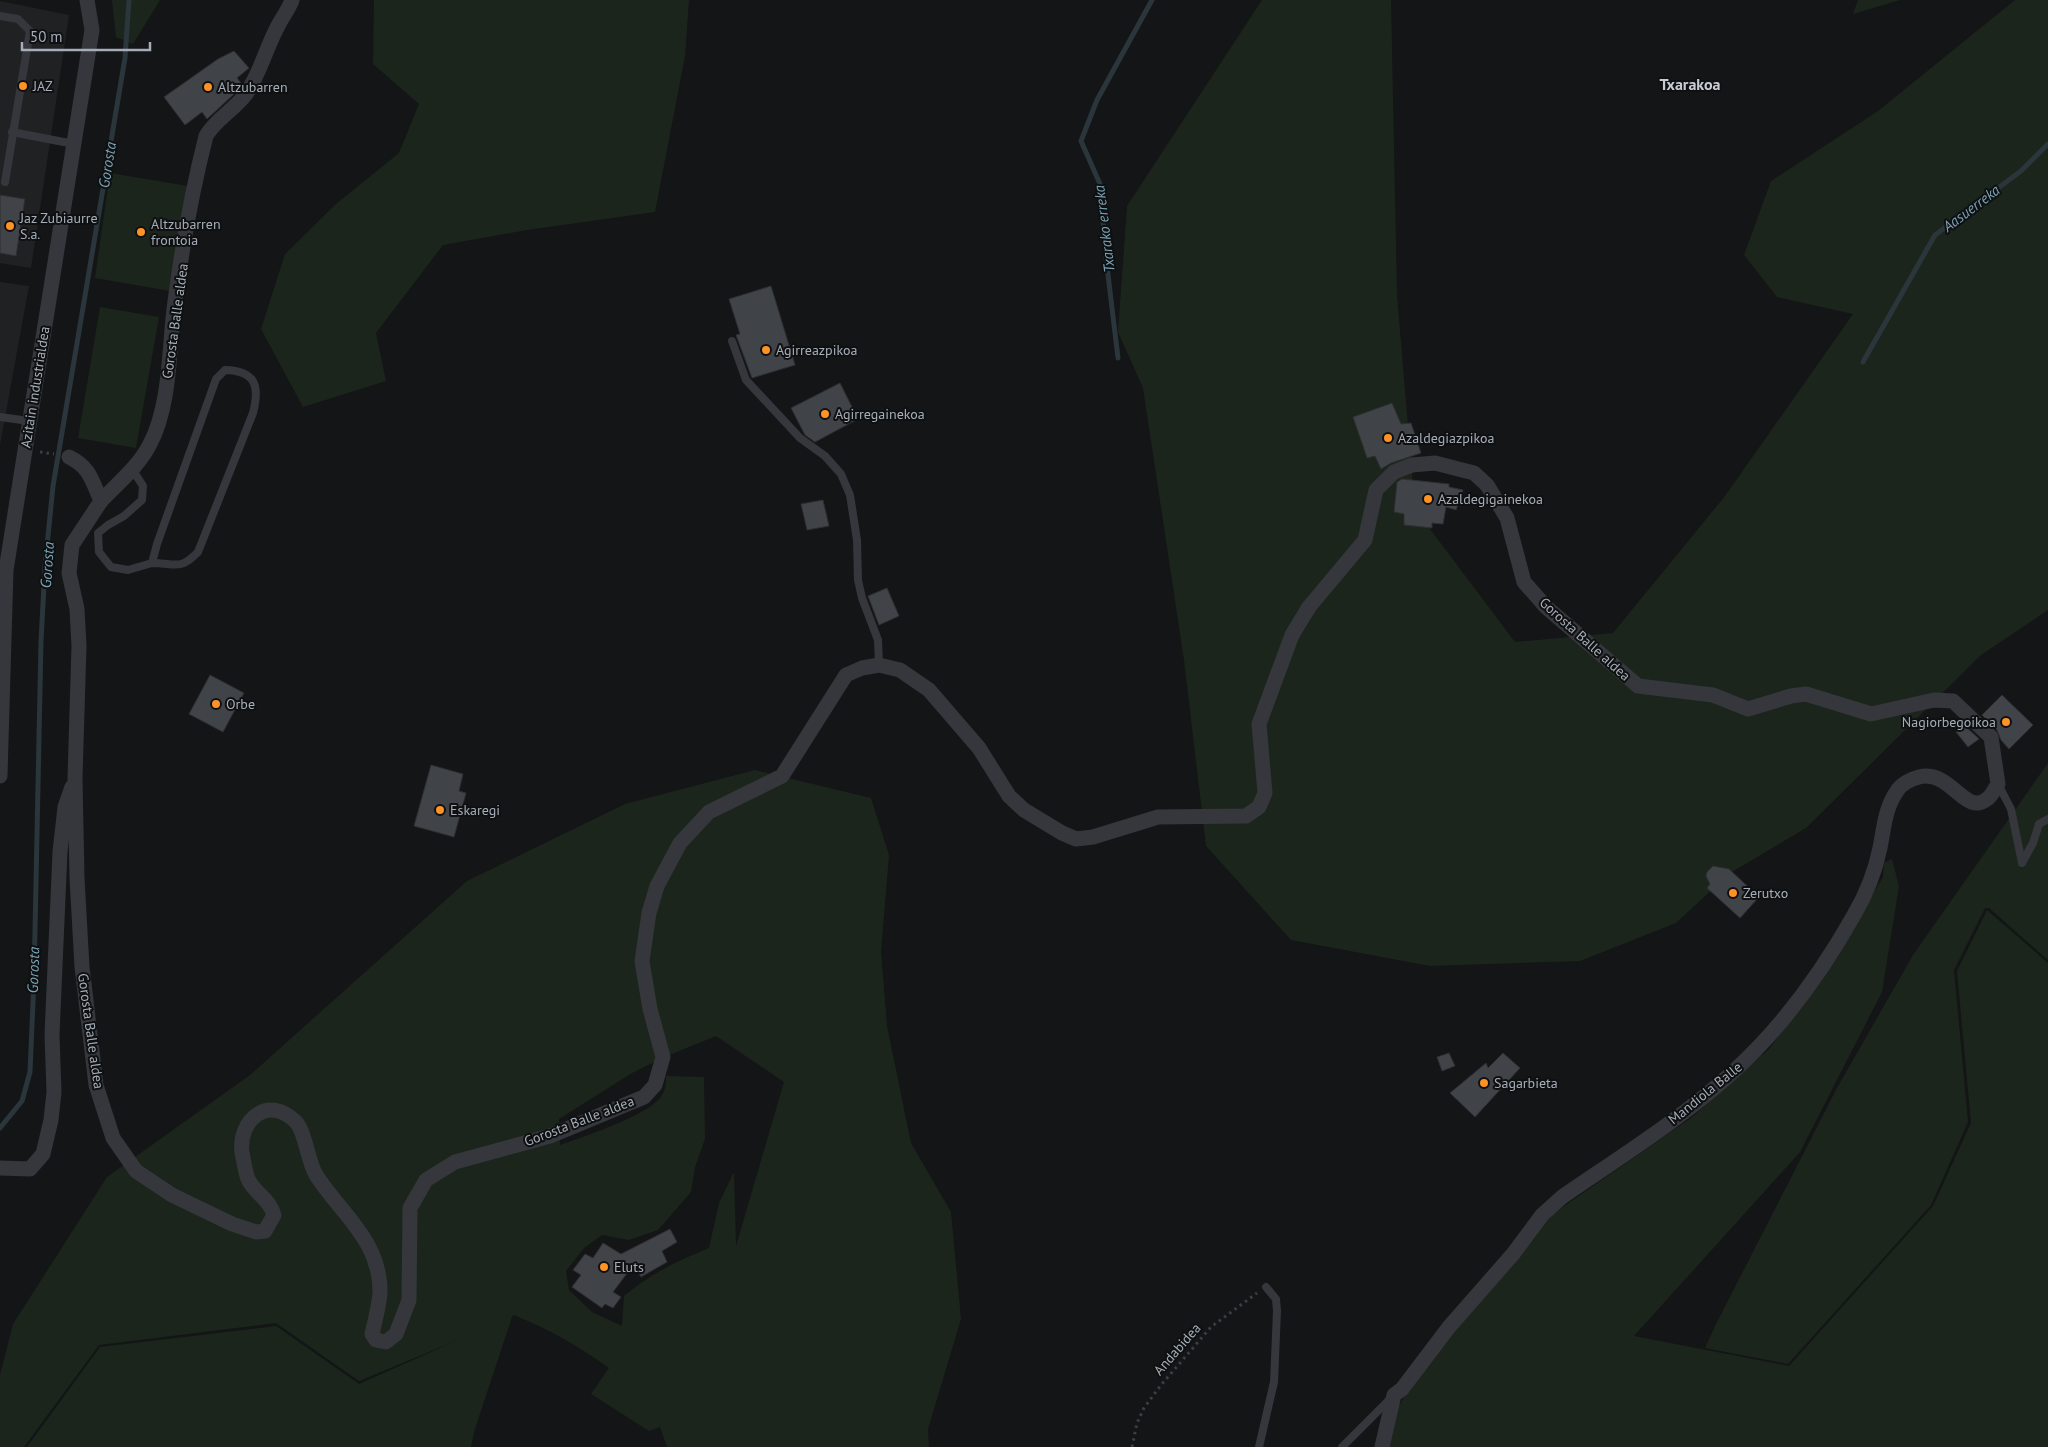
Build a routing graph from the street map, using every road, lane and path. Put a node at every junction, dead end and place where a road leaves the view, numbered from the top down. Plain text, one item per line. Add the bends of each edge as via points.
1 (87, 0) edge
2 (292, 0) edge
3 (0, 16) edge
4 (12, 132) junction
5 (74, 144) junction
6 (5, 182) dead end
7 (732, 341) dead end
8 (0, 417) edge
9 (29, 421) junction
10 (69, 457) dead end
11 (132, 469) junction
12 (100, 501) junction
13 (152, 563) junction
14 (3, 569) edge
15 (1, 649) edge
16 (879, 665) junction
17 (0, 776) edge
18 (75, 778) junction
19 (1998, 784) junction
20 (2048, 819) edge
21 (0, 1168) edge
22 (1266, 1287) joint
23 (1394, 1395) junction
24 (1132, 1447) edge
25 (1259, 1447) edge
26 (1342, 1447) edge
27 (1382, 1447) edge

1 - 5 street, Azitain industrialdea via 92,30
2 - 11 street, Gorosta Balle aldea via 278,24 264,63 246,94 235,108 212,126 206,136 175,306 160,418 150,444
3 - 4 lane via 18,18 30,31
4 - 5 lane
4 - 6 lane
5 - 9 street, Azitain industrialdea
7 - 16 lane via 746,380 800,438 825,456 841,474 850,495 857,540 858,580 878,640
8 - 9 lane
9 - 14 street, Azitain industrialdea
10 - 12 street via 82,463
11 - 12 street, Gorosta Balle aldea
11 - 13 lane via 143,486 142,500 98,533 99,552 111,567 128,570
12 - 18 street, Gorosta Balle aldea via 72,545 69,573 77,609 79,646
13 - 13 lane via 216,379 225,370 247,374 255,382 257,399 198,552 188,562 177,565
14 - 15 street, Azitain industrialdea
15 - 17 street, Azitain industrialdea
16 - 18 street, Gorosta Balle aldea via 846,675 782,776 709,812 680,843 657,886 649,913 642,961 663,1057 655,1085 644,1097 550,1136 455,1162 426,1180 410,1208 409,1300 396,1334 386,1342 376,1340 372,1334 380,1292 375,1257 363,1234 315,1174 297,1122 277,1109 262,1110 251,1120 244,1134 242,1151 248,1180 272,1206 274,1215 266,1230 256,1232 172,1195 136,1172 113,1138 96,1085 82,968
16 - 19 street, Gorosta Balle aldea via 900,670 929,690 979,748 1008,796 1024,810 1062,833 1076,838 1093,837 1158,817 1246,816 1259,807 1264,793 1259,724 1292,635 1309,607 1365,540 1376,490 1394,472 1412,465 1435,463 1474,473 1487,485 1507,518 1524,582 1546,607 1638,686 1713,694 1748,709 1806,694 1871,714 1934,700 1953,701 1991,737
18 - 21 street via 65,806 60,852 52,1035 54,1092 48,1136 43,1154 30,1169
19 - 20 lane via 2011,810 2022,863 2039,824
19 - 23 street, Mandiola Balle via 1988,799 1975,804 1968,802 1940,778 1928,775 1912,779 1898,788 1885,817 1871,883 1832,950 1777,1026 1734,1071 1694,1104 1562,1197 1542,1215
22 - 24 path, Andabidea via 1211,1327 1161,1385 1144,1408
22 - 25 lane via 1276,1298 1274,1382
23 - 26 lane
23 - 27 street

